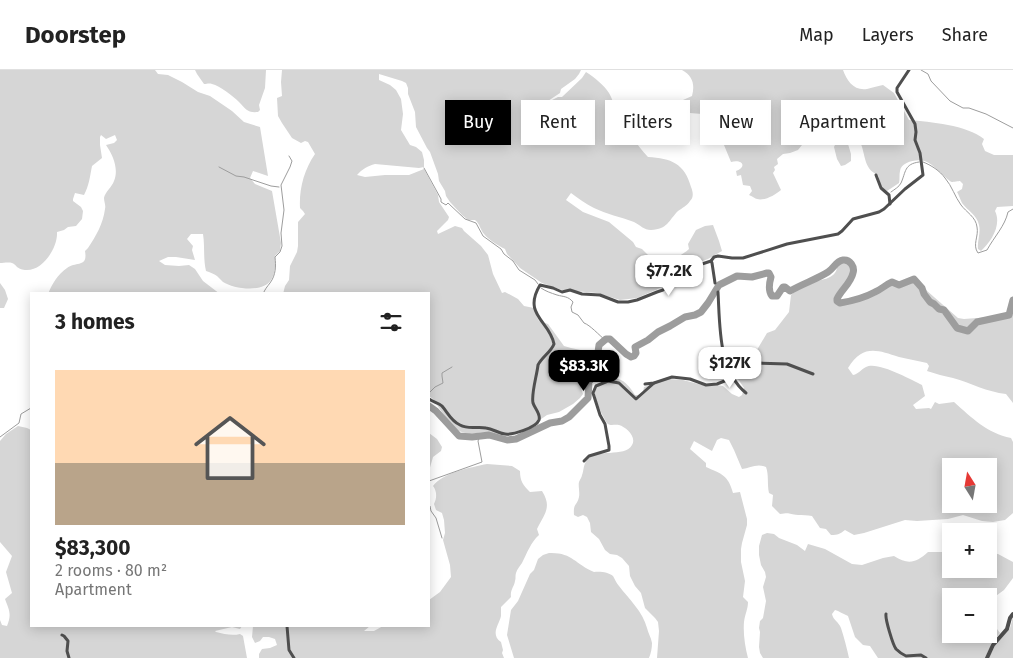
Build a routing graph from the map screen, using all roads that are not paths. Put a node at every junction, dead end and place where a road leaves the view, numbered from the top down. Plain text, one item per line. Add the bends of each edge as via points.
1 (909, 70) edge
2 (876, 175) dead end
3 (890, 204) junction
4 (711, 261) junction
5 (715, 283) dead end
6 (718, 292) dead end
7 (812, 374) dead end
8 (732, 377) junction
9 (654, 382) junction
10 (645, 384) dead end
11 (746, 393) dead end
12 (430, 400) edge
13 (584, 462) dead end
14 (886, 614) dead end
15 (1013, 614) edge
16 (1013, 623) edge
17 (287, 627) edge
18 (1007, 627) junction
19 (62, 635) dead end
20 (68, 656) edge
21 (294, 658) edge
22 (926, 658) edge
23 (988, 658) edge

1 - 3 street via 896,92 915,124 923,175
2 - 3 street
3 - 4 street via 879,212 853,219 838,234 786,244 743,258 718,256
4 - 5 street
4 - 12 street via 690,268 663,290 628,302 540,286 534,304 554,344 538,365 533,401 539,419 528,428 508,434 488,428 462,427 440,404
6 - 8 street via 724,355
7 - 8 street via 786,364 758,362
8 - 9 street via 723,383 706,385 677,378
8 - 11 street
9 - 10 street
9 - 13 street via 636,399 619,383 608,380 596,386 593,393 605,424 609,450 589,456
14 - 22 street via 898,651 906,656
15 - 18 street
16 - 18 street
17 - 21 street via 289,650
18 - 23 street via 993,645
19 - 20 street via 68,641

